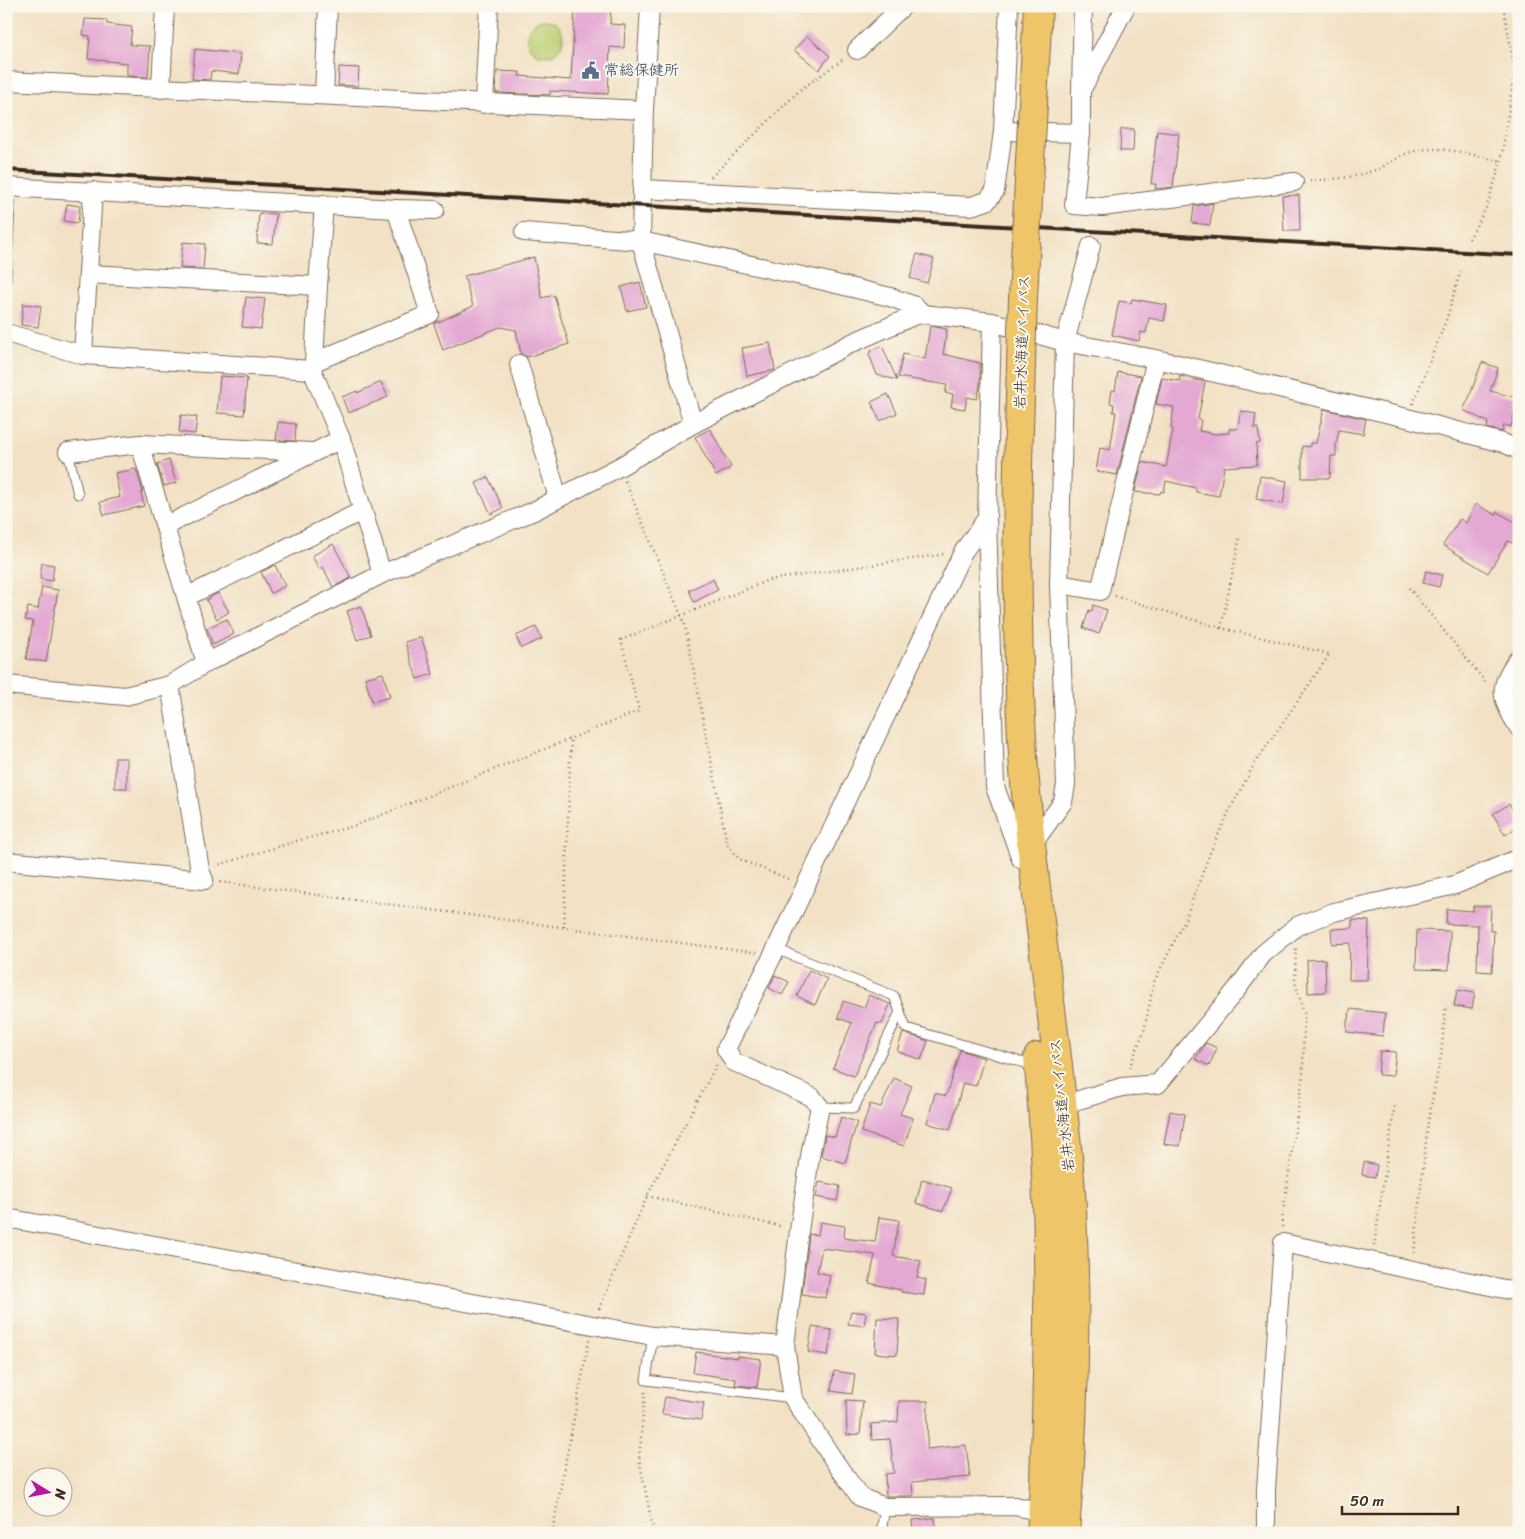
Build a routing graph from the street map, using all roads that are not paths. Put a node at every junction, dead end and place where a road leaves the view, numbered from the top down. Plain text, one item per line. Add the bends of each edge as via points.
1 (165, 6) edge
2 (328, 6) edge
3 (489, 6) edge
4 (650, 6) edge
5 (903, 6) edge
6 (1009, 6) edge
7 (1038, 6) edge
8 (1083, 6) edge
9 (1126, 6) edge
10 (857, 50) road end
11 (6, 81) edge
12 (161, 89) junction
13 (1081, 91) junction
14 (324, 95) junction
15 (484, 104) junction
16 (644, 110) junction
17 (1003, 130) junction
18 (1082, 133) junction
19 (1294, 182) road end
20 (9, 187) edge
21 (642, 189) junction
22 (93, 191) junction
23 (324, 204) junction
24 (396, 209) junction
25 (435, 210) dead end
26 (524, 232) dead end
27 (641, 241) junction
28 (1091, 246) dead end
29 (88, 274) junction
30 (6, 281) edge
31 (318, 286) junction
32 (923, 314) junction
33 (992, 322) junction
34 (6, 334) edge
35 (1065, 342) junction
36 (83, 356) junction
37 (1156, 359) junction
38 (519, 364) dead end
39 (313, 366) junction
40 (693, 424) junction
41 (341, 439) junction
42 (140, 444) junction
43 (1519, 450) edge
44 (68, 452) joint
45 (312, 452) junction
46 (78, 494) dead end
47 (558, 498) junction
48 (362, 511) junction
49 (987, 518) junction
50 (165, 526) junction
51 (382, 574) junction
52 (1059, 584) junction
53 (6, 593) edge
54 (186, 597) junction
55 (1519, 658) edge
56 (206, 663) junction
57 (7, 685) edge
58 (170, 685) junction
59 (1519, 728) edge
60 (1026, 853) junction
61 (1519, 858) edge
62 (6, 861) edge
63 (775, 952) junction
64 (900, 1012) junction
65 (1039, 1067) junction
66 (1053, 1106) junction
67 (820, 1107) junction
68 (6, 1218) edge
69 (1519, 1292) edge
70 (653, 1336) junction
71 (785, 1346) junction
72 (793, 1398) junction
73 (885, 1507) junction
74 (1058, 1528) edge
75 (881, 1533) edge
76 (1266, 1533) edge

1 - 12 street
2 - 14 street
3 - 15 street
4 - 16 street
5 - 10 street
6 - 17 street
7 - 60 highway, 岩井水海道バイパス, bridge via 1018,463 1017,783
8 - 13 street
9 - 13 street
11 - 12 street
12 - 14 street
13 - 18 street
14 - 15 street
15 - 16 street
16 - 21 street
17 - 18 street
17 - 21 street via 995,191 987,201 971,206
18 - 19 street via 1074,205 1102,207
20 - 22 street
20 - 30 lane
21 - 27 street
22 - 23 street
22 - 29 street
23 - 24 street
23 - 31 street
24 - 25 street
24 - 39 street via 430,314
26 - 27 street
27 - 32 street via 890,297 915,306
27 - 40 street
28 - 35 street
29 - 31 street
29 - 36 street
31 - 39 street
32 - 33 street
32 - 40 street via 852,343
33 - 35 street
33 - 49 street
34 - 36 street
35 - 37 street
35 - 52 street
36 - 39 street
37 - 43 street via 1407,418
37 - 52 street via 1100,591
38 - 47 street
39 - 41 street
40 - 47 street
41 - 45 street
41 - 48 street
42 - 44 street
42 - 45 street
42 - 50 street
44 - 46 lane
45 - 50 street
47 - 51 street
48 - 51 street
48 - 54 street
49 - 60 street via 995,787
49 - 63 street via 964,552
50 - 54 street
51 - 56 street
52 - 60 street via 1066,784 1063,802
53 - 57 lane
54 - 56 street
55 - 59 street via 1510,668 1502,690 1505,706
56 - 58 street
57 - 58 street via 125,696
58 - 62 street via 202,875
60 - 65 highway, 岩井水海道バイパス
60 - 66 highway, 岩井水海道バイパス
61 - 66 street via 1455,885 1334,912 1297,926 1263,954 1158,1084 1122,1087
63 - 64 lane via 894,996
63 - 67 street via 726,1049 734,1062 812,1097
64 - 65 lane via 906,1028
64 - 67 lane via 854,1108
65 - 66 highway, 岩井水海道バイパス
66 - 74 highway, 岩井水海道バイパス via 1072,1208 1074,1317 1073,1394
67 - 71 street via 799,1231
68 - 70 street
69 - 76 street via 1283,1243 1266,1489
70 - 71 street
70 - 72 lane via 646,1380
71 - 72 street
72 - 73 street via 860,1497
73 - 74 street via 1015,1506
73 - 75 lane

